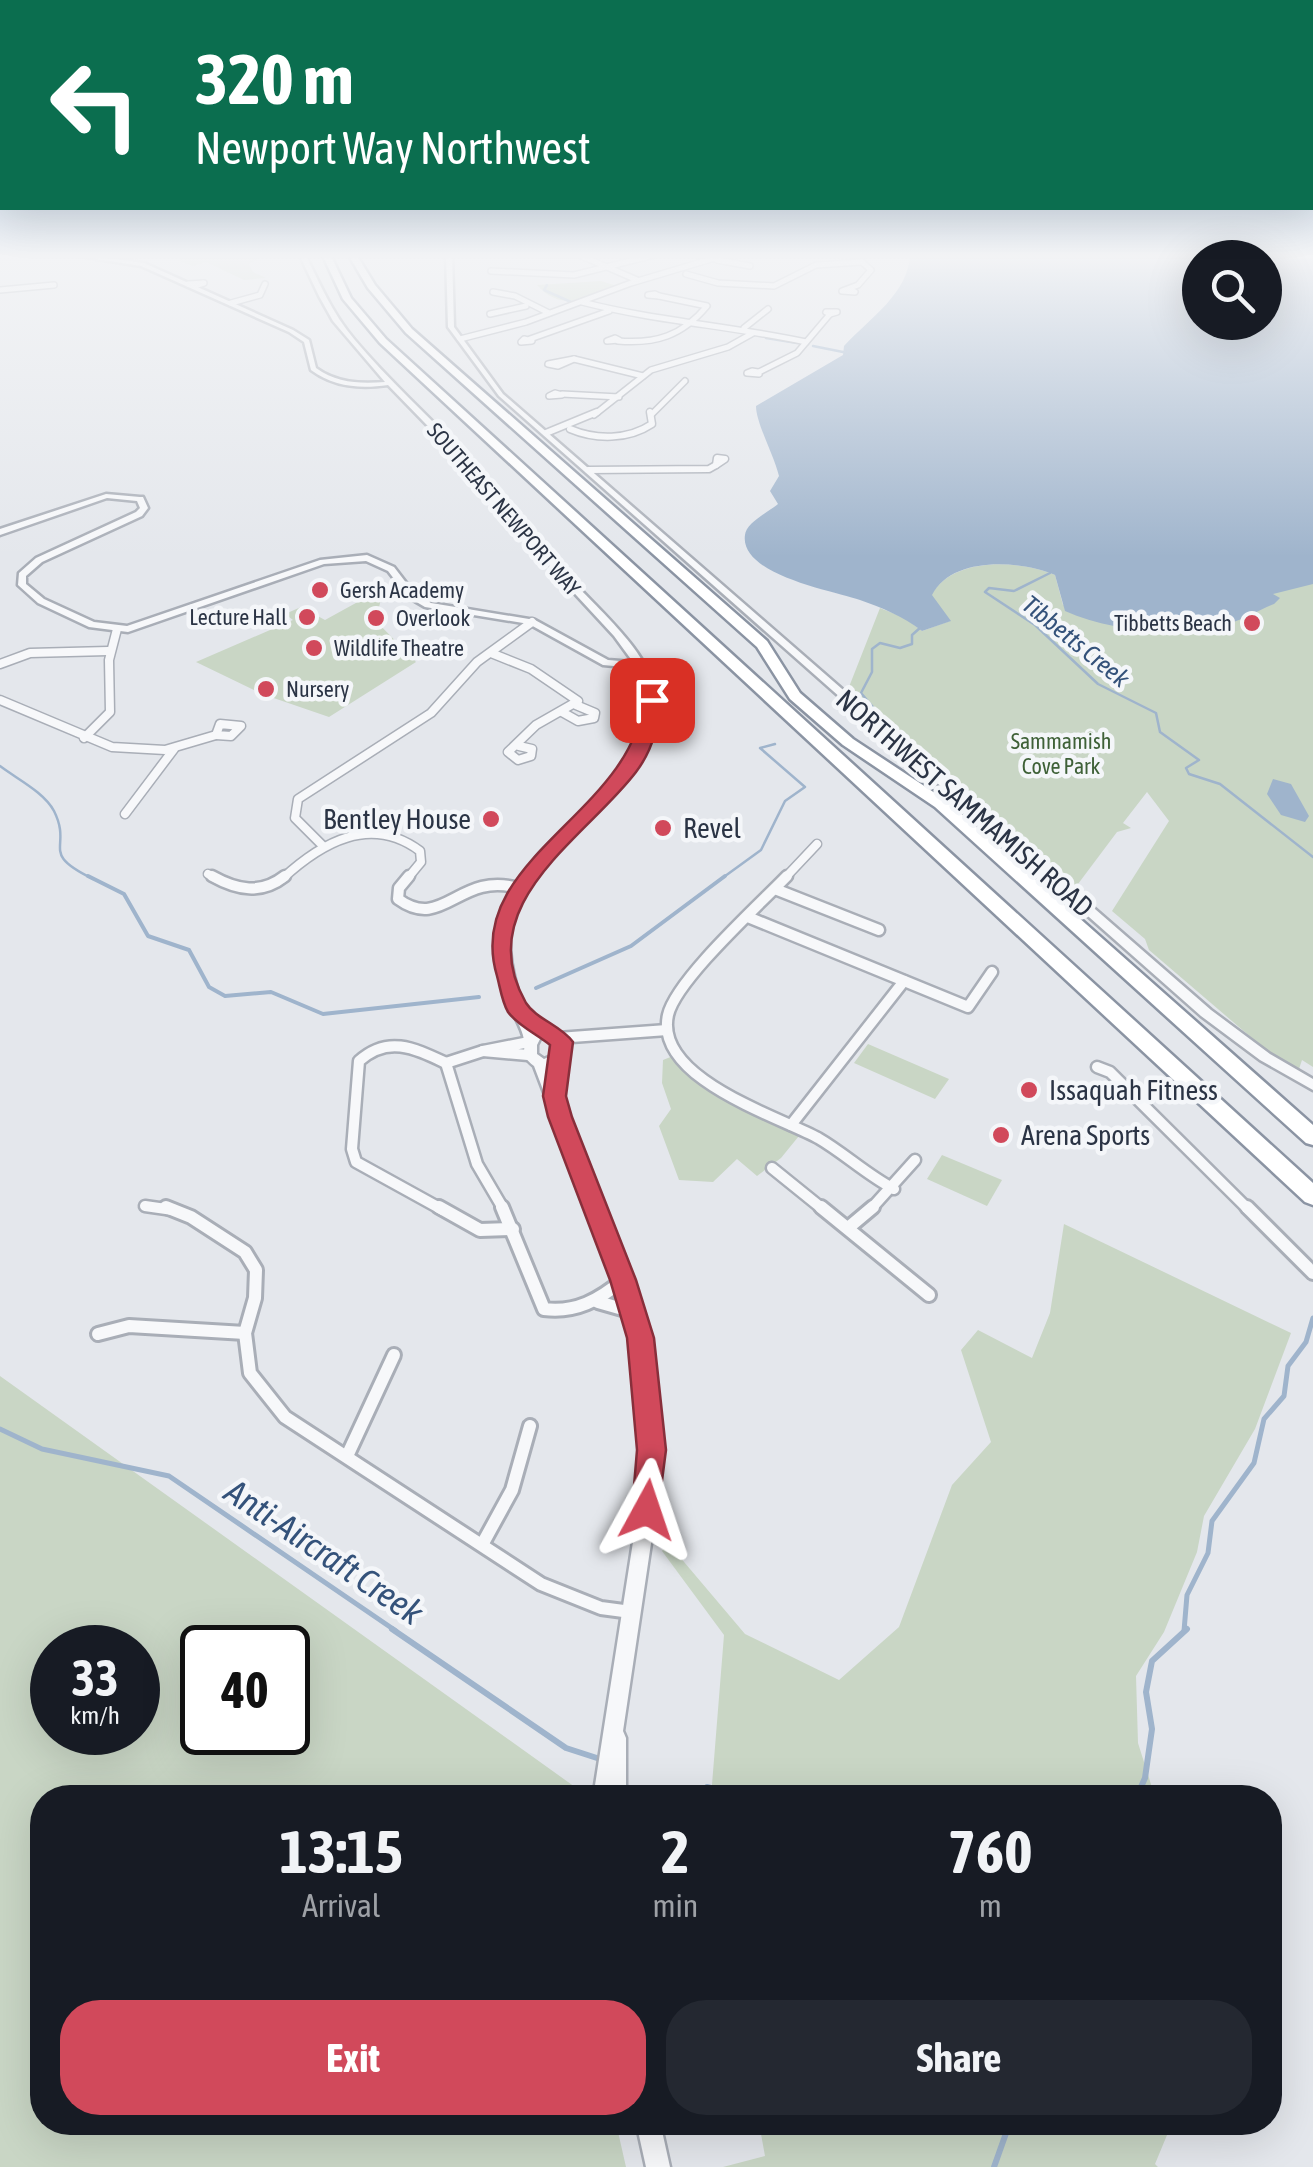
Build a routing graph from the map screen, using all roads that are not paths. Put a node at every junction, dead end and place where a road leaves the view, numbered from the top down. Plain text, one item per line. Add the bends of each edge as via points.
1 (311, 355) edge
2 (366, 355) edge
3 (399, 355) edge
4 (438, 355) edge
5 (471, 355) edge
6 (706, 355) edge
7 (794, 355) edge
8 (574, 359) dead end
9 (759, 372) dead end
10 (643, 376) junction
11 (685, 381) dead end
12 (390, 383) junction
13 (562, 394) dead end
14 (619, 397) junction
15 (570, 428) junction
16 (546, 433) junction
17 (716, 465) dead end
18 (588, 470) junction
19 (0, 532) edge
20 (532, 622) junction
21 (117, 629) junction
22 (108, 650) junction
23 (491, 653) junction
24 (0, 664) edge
25 (640, 666) junction
26 (0, 700) edge
27 (576, 705) junction
28 (562, 712) junction
29 (216, 735) dead end
30 (84, 738) junction
31 (519, 746) dead end
32 (174, 749) junction
33 (125, 814) dead end
34 (817, 844) dead end
35 (322, 845) junction
36 (208, 874) dead end
37 (518, 888) junction
38 (775, 889) junction
39 (748, 917) junction
40 (880, 930) dead end
41 (992, 972) dead end
42 (904, 981) junction
43 (517, 1009) junction
44 (667, 1030) junction
45 (556, 1046) junction
46 (532, 1049) junction
47 (446, 1063) junction
48 (1096, 1067) dead end
49 (1188, 1082) junction
50 (1313, 1085) edge
51 (555, 1096) junction
52 (791, 1125) junction
53 (1313, 1137) edge
54 (915, 1160) dead end
55 (772, 1168) dead end
56 (894, 1190) junction
57 (1313, 1196) edge
58 (145, 1206) dead end
59 (1313, 1208) edge
60 (848, 1228) junction
61 (512, 1229) junction
62 (1313, 1273) edge
63 (623, 1280) junction
64 (930, 1296) dead end
65 (598, 1302) junction
66 (633, 1312) junction
67 (98, 1334) dead end
68 (245, 1334) junction
69 (394, 1355) dead end
70 (530, 1426) dead end
71 (348, 1454) junction
72 (483, 1543) junction
73 (631, 1612) junction
74 (615, 1728) junction
75 (605, 1785) edge
76 (616, 1785) edge
77 (651, 2135) edge
78 (658, 2167) edge

1 - 12 street via 321,375
2 - 12 street, SOUTHEAST NEWPORT WAY
3 - 49 highway
4 - 53 highway via 762,644 795,696 848,742 942,804
5 - 16 street, NORTHWEST SAMMAMISH ROAD via 494,388
6 - 10 street
7 - 9 street
8 - 10 street
10 - 14 street
11 - 15 street via 650,410 652,424 639,433
12 - 25 street, SOUTHEAST NEWPORT WAY via 497,496
13 - 14 street
14 - 15 street via 596,418
15 - 16 street
16 - 18 street, NORTHWEST SAMMAMISH ROAD
17 - 18 street
18 - 50 street, NORTHWEST SAMMAMISH ROAD via 1206,1013
19 - 21 street via 106,496 136,498 144,505 139,514 34,563 22,576 22,585 42,601
20 - 21 street via 428,604 375,560 333,559 148,625
20 - 23 street
20 - 25 street via 606,663
21 - 22 street
22 - 24 street via 30,653
22 - 30 street via 114,706 103,726
23 - 27 street via 546,678 574,696
23 - 35 street via 431,713 298,799 296,818
25 - 37 street via 652,712 639,751 622,779
26 - 30 street
27 - 28 street
27 - 28 street via 594,718 578,721
28 - 31 street via 528,731
29 - 32 street
30 - 32 street via 126,749
32 - 33 street
34 - 38 street
35 - 36 street via 271,886 242,889
35 - 37 street via 370,836 417,847 421,862 398,894 415,908 441,909 486,883
37 - 43 street via 501,935
38 - 39 street
38 - 40 street
39 - 42 street
39 - 44 street via 676,994
41 - 42 street via 968,1007
42 - 52 street
43 - 45 street
43 - 46 street
44 - 45 street
44 - 52 street via 695,1076
45 - 46 street
45 - 46 street
45 - 51 street
46 - 47 street via 483,1051
46 - 51 street
47 - 61 street via 477,1164
47 - 61 street via 398,1042 383,1043 359,1061 356,1162 480,1230
48 - 62 street via 1110,1072
49 - 57 highway
49 - 59 highway
51 - 63 street
52 - 56 street
54 - 56 street
55 - 60 street
56 - 60 street
58 - 68 street via 191,1216 245,1252 256,1270 256,1298
60 - 64 street
61 - 65 street via 544,1308 558,1312
63 - 65 street
63 - 66 street
65 - 66 street
66 - 73 street via 647,1372 652,1450
67 - 68 street via 129,1326
68 - 71 street via 250,1373 261,1390 286,1417
69 - 71 street
70 - 72 street via 512,1490
71 - 72 street
72 - 73 street via 541,1584 601,1608
73 - 74 street
74 - 75 street
74 - 76 street
77 - 78 street

